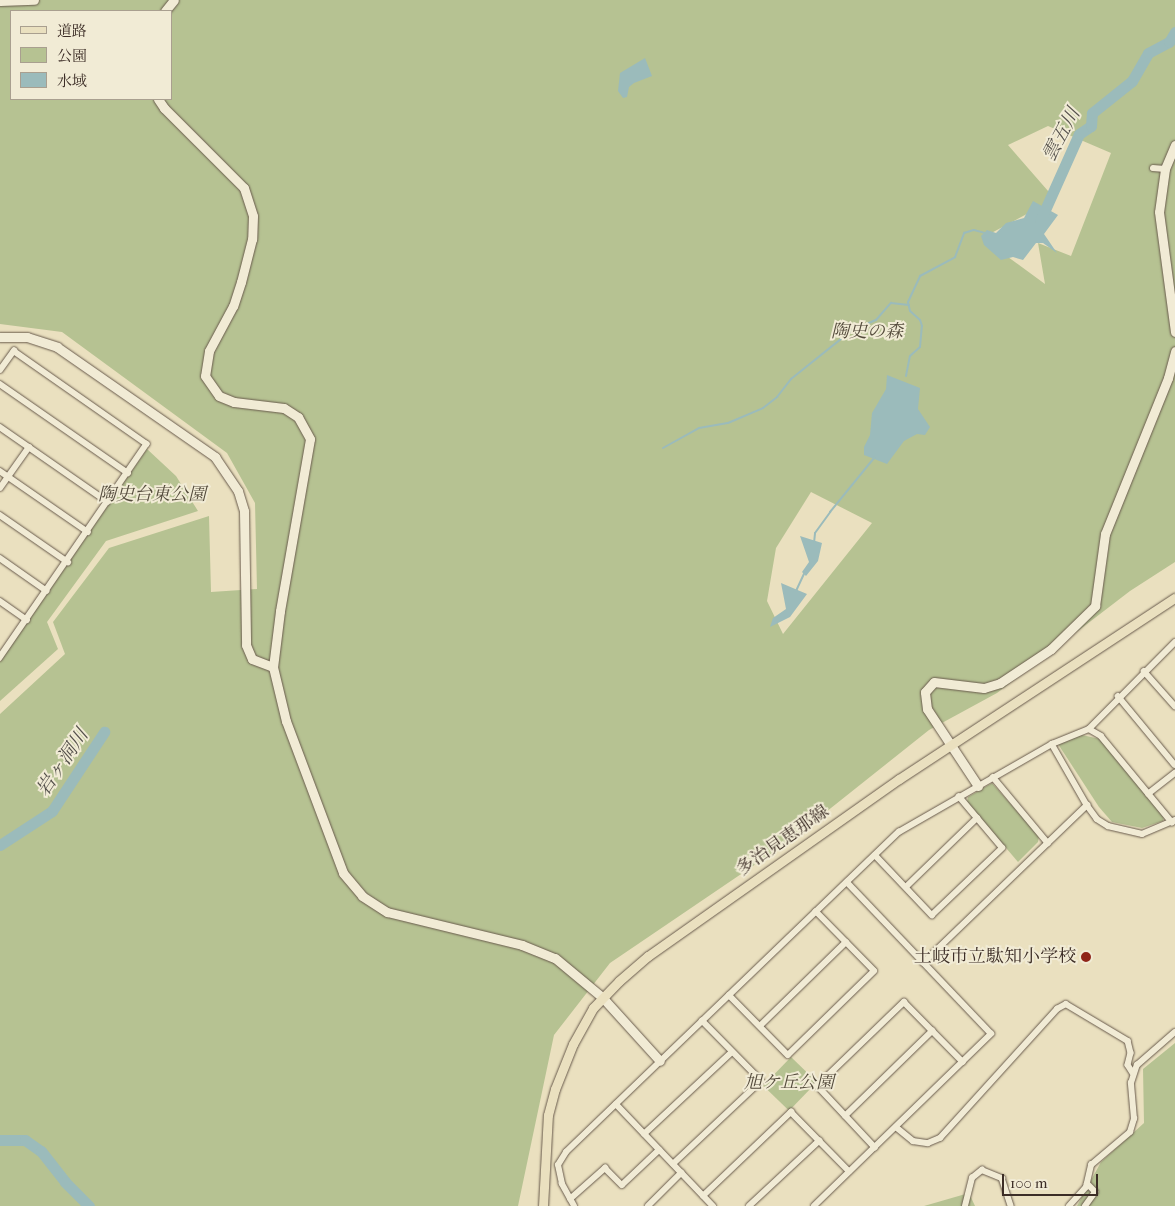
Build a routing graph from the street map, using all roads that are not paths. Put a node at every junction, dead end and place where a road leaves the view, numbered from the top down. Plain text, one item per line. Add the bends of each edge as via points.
1 (34, 0) edge
2 (174, 0) edge
3 (0, 1) edge
4 (166, 10) edge
5 (159, 100) edge
6 (1175, 145) edge
7 (1153, 168) dead end
8 (1165, 168) junction
9 (1175, 332) edge
10 (0, 338) edge
11 (1175, 351) edge
12 (0, 370) edge
13 (0, 384) edge
14 (0, 427) edge
15 (29, 448) junction
16 (0, 471) edge
17 (128, 473) junction
18 (8, 477) junction
19 (0, 488) edge
20 (108, 502) junction
21 (0, 515) edge
22 (88, 532) junction
23 (0, 558) edge
24 (68, 562) junction
25 (47, 591) junction
26 (1175, 598) edge
27 (0, 601) edge
28 (27, 620) junction
29 (1175, 642) edge
30 (0, 645) edge
31 (6, 650) junction
32 (0, 658) edge
33 (273, 667) junction
34 (1144, 671) junction
35 (1118, 696) junction
36 (1175, 706) edge
37 (1090, 729) junction
38 (1052, 744) junction
39 (950, 745) junction
40 (1175, 765) edge
41 (1175, 773) edge
42 (993, 777) junction
43 (978, 786) junction
44 (1148, 794) junction
45 (959, 797) junction
46 (1087, 805) junction
47 (977, 818) junction
48 (1173, 821) edge
49 (1048, 843) junction
50 (875, 855) junction
51 (846, 882) junction
52 (906, 887) junction
53 (816, 912) junction
54 (846, 942) junction
55 (923, 963) junction
56 (730, 994) junction
57 (602, 997) junction
58 (702, 1020) junction
59 (760, 1026) junction
60 (932, 1031) junction
61 (1175, 1032) edge
62 (732, 1052) junction
63 (660, 1061) junction
64 (963, 1062) junction
65 (1133, 1073) junction
66 (616, 1104) junction
67 (844, 1116) junction
68 (896, 1127) junction
69 (644, 1134) junction
70 (819, 1141) junction
71 (875, 1148) junction
72 (659, 1150) junction
73 (673, 1164) junction
74 (849, 1172) junction
75 (681, 1173) junction
76 (1087, 1184) junction
77 (703, 1196) junction
78 (570, 1199) junction
79 (543, 1206) edge
80 (574, 1206) edge
81 (648, 1206) edge
82 (713, 1206) edge
83 (750, 1206) edge
84 (814, 1206) edge
85 (965, 1206) edge
86 (1011, 1206) edge
87 (1069, 1206) edge
88 (1085, 1206) edge

1 - 3 street
2 - 4 street
5 - 33 street via 244,188 253,216 252,239 241,282 233,306 209,351 205,376 219,396 234,402 284,408 298,417 310,440
6 - 8 street
7 - 8 street
8 - 9 street via 1159,212
10 - 33 street via 27,337 57,347 215,458 230,475 244,511 246,645 252,659
11 - 39 street via 1168,378 1105,534 1095,606 1050,649 1000,683 984,688 934,682 929,685 924,700 927,709
12 - 17 street via 14,351 147,444
13 - 17 street
14 - 15 street
15 - 18 street
15 - 20 street
16 - 18 street
17 - 20 street
18 - 19 street
18 - 22 street
20 - 22 street
21 - 24 street
22 - 24 street
23 - 25 street
24 - 25 street
25 - 28 street
26 - 39 main road, 多治見恵那線
27 - 28 street
28 - 31 street
29 - 34 street
30 - 31 street
31 - 32 street
33 - 57 street via 286,721 338,864 362,896 387,912 406,918 539,950 555,958
34 - 35 street
34 - 36 street
35 - 37 street
35 - 40 street
37 - 38 street
37 - 44 street via 1101,736
38 - 42 street
38 - 46 street
39 - 43 street
39 - 57 main road, 多治見恵那線 via 648,956
41 - 44 street
42 - 43 street
42 - 49 street
43 - 45 street
44 - 48 street
45 - 47 street
45 - 50 street via 899,832
46 - 48 street via 1097,819 1129,833 1142,834
46 - 49 street
47 - 52 street
47 - 52 street via 1002,848 932,915
49 - 55 street
50 - 51 street
50 - 52 street
51 - 53 street
51 - 55 street
53 - 54 street
53 - 56 street
54 - 59 street
54 - 59 street via 874,971 861,984 788,1055
55 - 64 street via 991,1034
56 - 58 street
56 - 59 street
57 - 63 street
57 - 79 main road, 多治見恵那線 via 573,1044 555,1089 548,1115
58 - 62 street
58 - 63 street
60 - 64 street
60 - 67 street
60 - 67 street via 904,1002 818,1086
61 - 65 street via 1144,1056
62 - 69 street
62 - 73 street via 760,1081
63 - 66 street
64 - 68 street
65 - 68 street via 1128,1065 1131,1053 1128,1041 1066,1004 1057,1009 940,1138 928,1143 913,1142
65 - 76 street via 1134,1124 1123,1139 1091,1165
66 - 69 street
66 - 78 street via 561,1158 559,1173
67 - 71 street
68 - 71 street
69 - 72 street
70 - 74 street
70 - 77 street via 791,1112
70 - 83 street
71 - 74 street
72 - 73 street
72 - 78 street via 622,1186 605,1168
73 - 75 street
74 - 84 street
75 - 77 street
75 - 81 street
76 - 87 street
76 - 88 street via 1095,1192
77 - 82 street
78 - 80 street
85 - 86 street via 972,1178 982,1170 1002,1178

